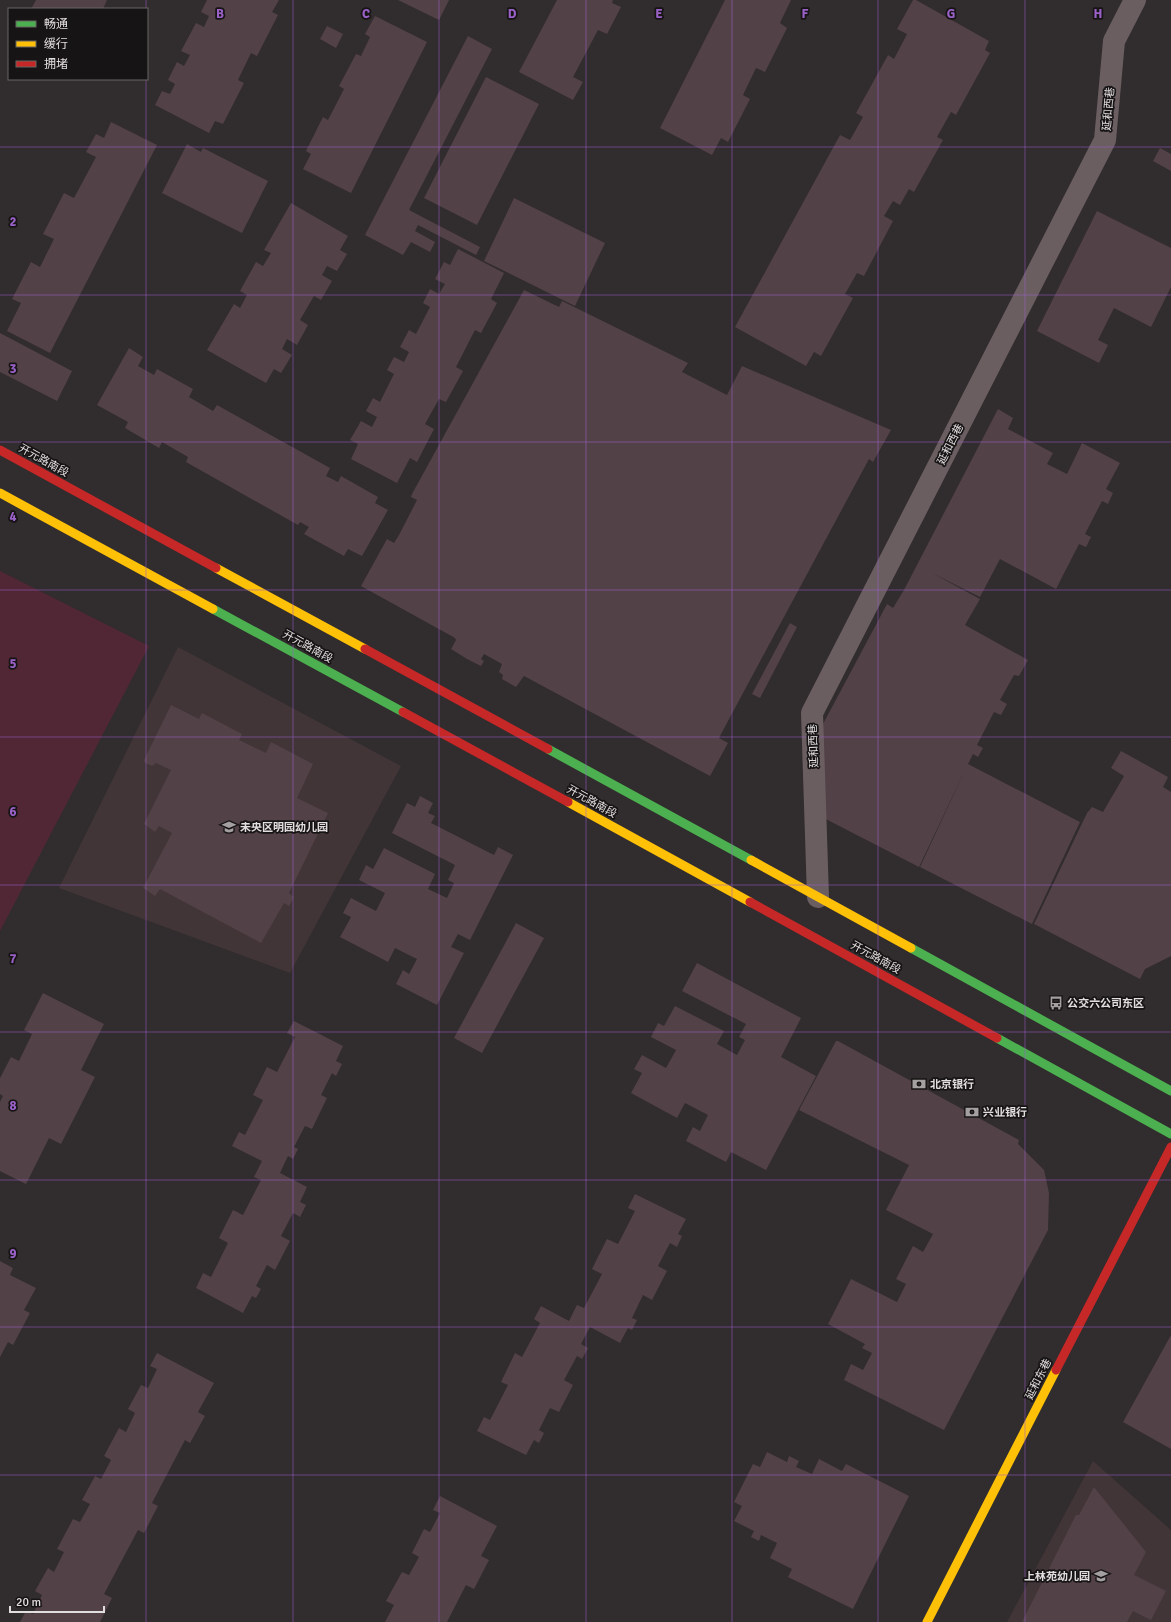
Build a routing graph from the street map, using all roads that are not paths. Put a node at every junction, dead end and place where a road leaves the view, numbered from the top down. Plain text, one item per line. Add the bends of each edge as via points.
1 (1135, 0) edge
2 (0, 450) edge
3 (0, 493) edge
4 (818, 897) junction
5 (1171, 1091) edge
6 (1171, 1134) edge
7 (1171, 1147) edge
8 (927, 1622) edge

1 - 4 street, 延和西巷 via 1114,41 1105,140 812,713
2 - 4 street, 开元路南段
3 - 6 street, 开元路南段 via 653,848
4 - 5 street, 开元路南段
7 - 8 street, 延和东巷

